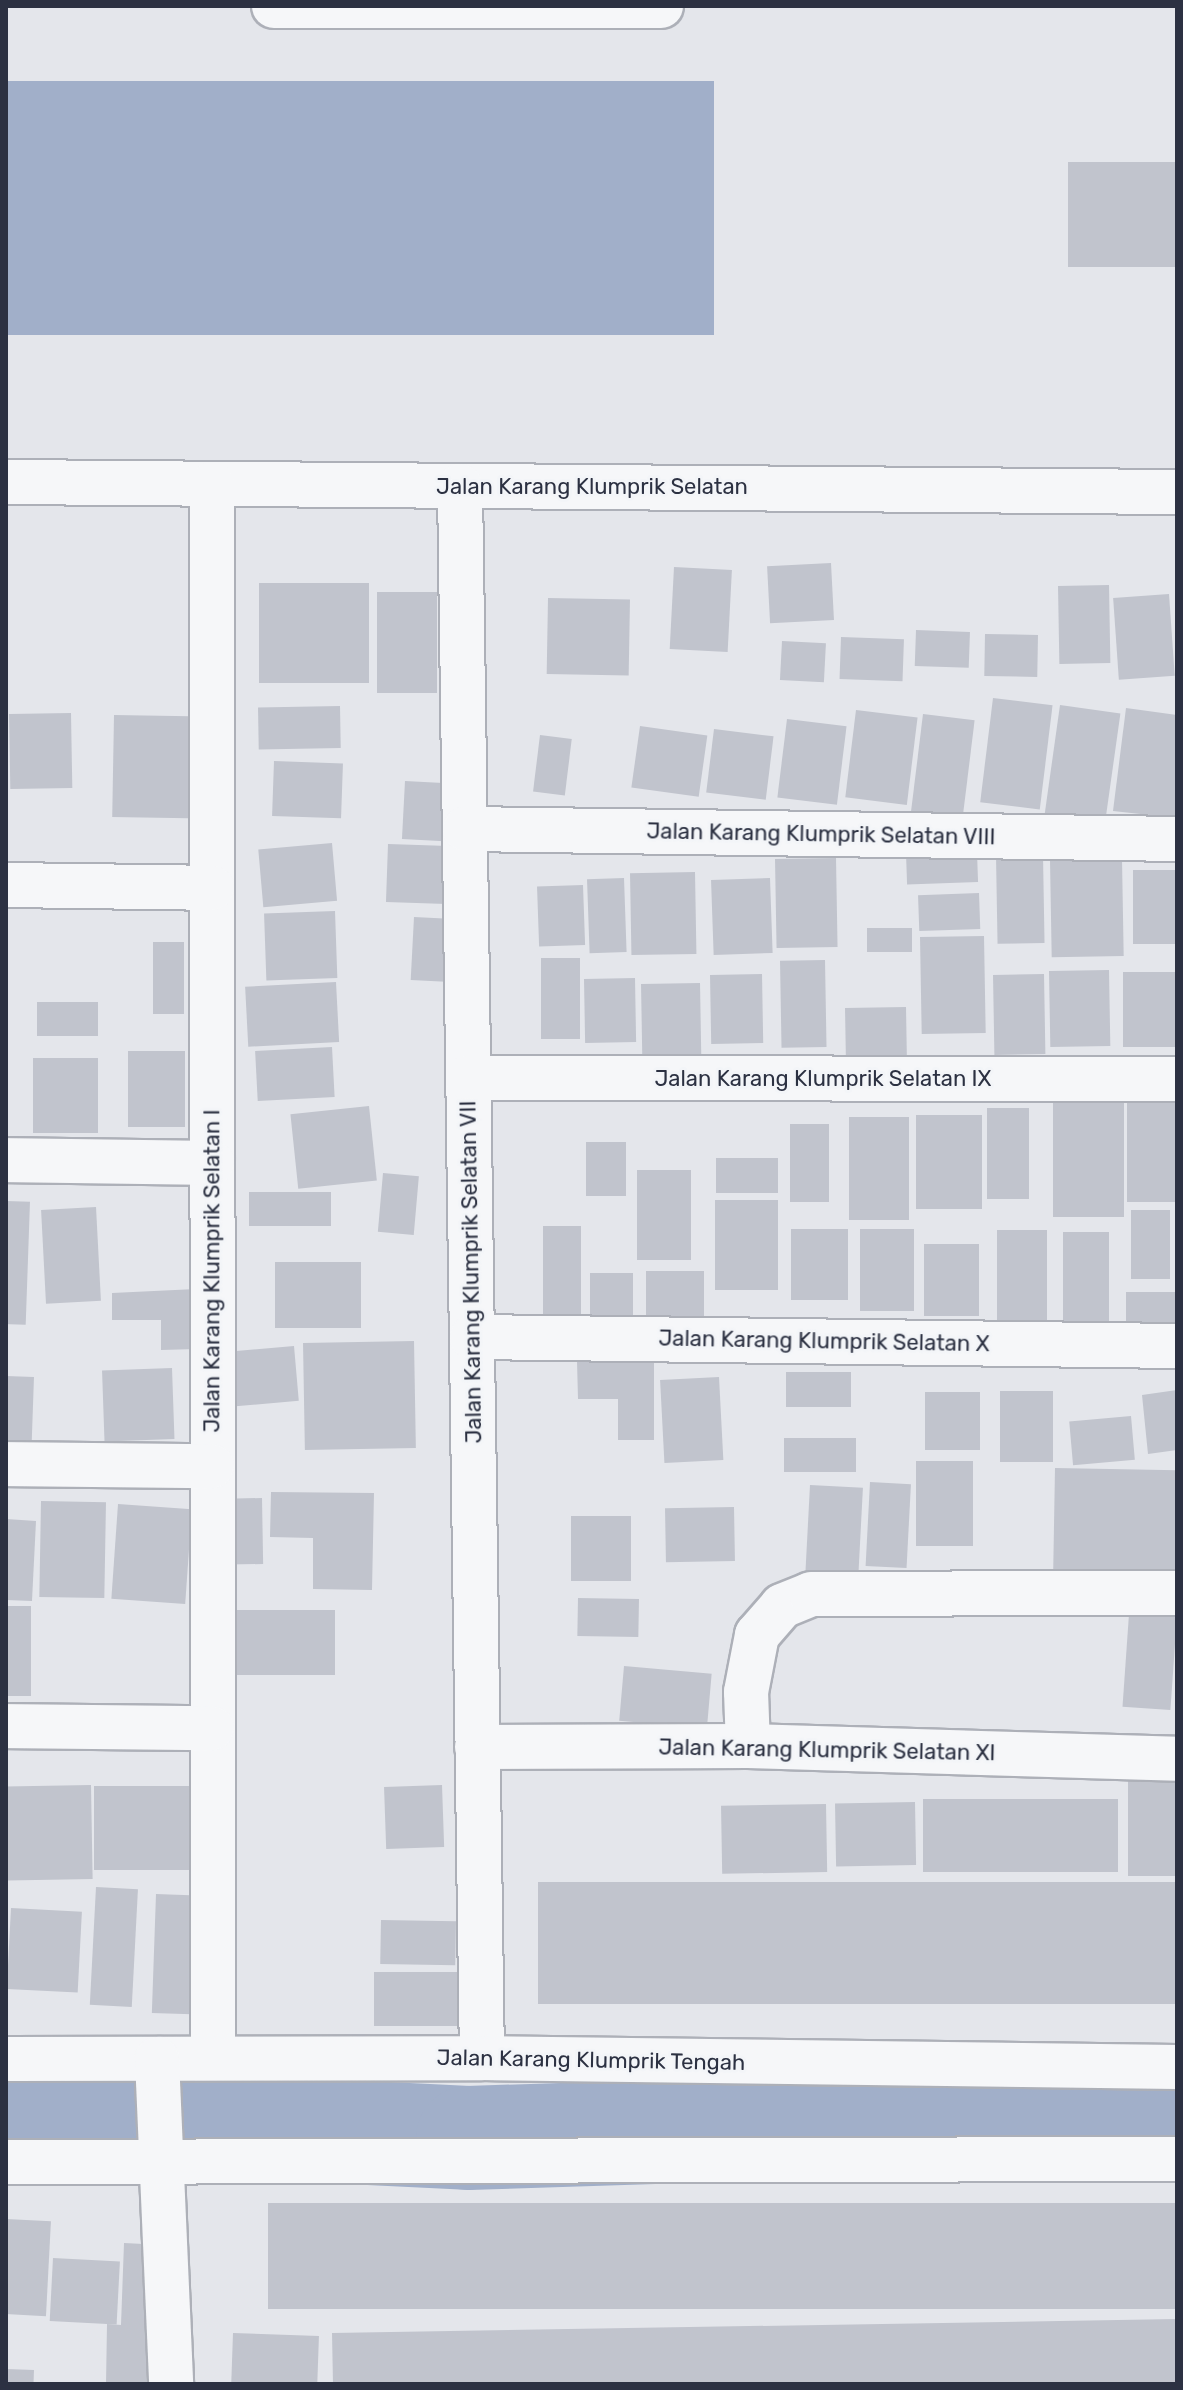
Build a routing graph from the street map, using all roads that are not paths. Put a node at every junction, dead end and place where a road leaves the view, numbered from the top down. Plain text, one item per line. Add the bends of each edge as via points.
1 (274, 6) edge
2 (637, 7) edge
3 (6, 482) edge
4 (212, 484) junction
5 (460, 486) junction
6 (1177, 492) edge
7 (465, 829) junction
8 (1177, 839) edge
9 (6, 885) edge
10 (212, 888) junction
11 (468, 1078) junction
12 (1177, 1079) edge
13 (6, 1160) edge
14 (212, 1163) junction
15 (472, 1337) junction
16 (1177, 1346) edge
17 (6, 1464) edge
18 (212, 1466) junction
19 (1177, 1593) edge
20 (6, 1726) edge
21 (212, 1728) junction
22 (748, 1746) junction
23 (477, 1747) junction
24 (1177, 1759) edge
25 (213, 2058) junction
26 (482, 2058) junction
27 (6, 2059) edge
28 (1177, 2067) edge
29 (157, 2071) junction
30 (161, 2144) junction
31 (1177, 2159) edge
32 (6, 2162) edge
33 (171, 2384) edge

1 - 2 street
3 - 4 street, Jalan Karang Klumprik Selatan
4 - 5 street, Jalan Karang Klumprik Selatan
4 - 10 street, Jalan Karang Klumprik Selatan I
5 - 6 street, Jalan Karang Klumprik Selatan
5 - 7 street, Jalan Karang Klumprik Selatan VII
7 - 8 street, Jalan Karang Klumprik Selatan VIII
7 - 11 street, Jalan Karang Klumprik Selatan VII
9 - 10 street
10 - 14 street, Jalan Karang Klumprik Selatan I
11 - 12 street, Jalan Karang Klumprik Selatan IX
11 - 15 street, Jalan Karang Klumprik Selatan VII
13 - 14 street
14 - 18 street, Jalan Karang Klumprik Selatan I
15 - 16 street, Jalan Karang Klumprik Selatan X
15 - 23 street, Jalan Karang Klumprik Selatan VII
17 - 18 street
18 - 21 street, Jalan Karang Klumprik Selatan I
19 - 22 street via 811,1594 782,1606 757,1635 746,1692
20 - 21 street
21 - 25 street, Jalan Karang Klumprik Selatan I
22 - 23 street, Jalan Karang Klumprik Selatan XI
22 - 24 street, Jalan Karang Klumprik Selatan XI
23 - 26 street, Jalan Karang Klumprik Selatan VII
25 - 26 street, Jalan Karang Klumprik Tengah
25 - 29 street, Jalan Karang Klumprik Tengah
26 - 28 street, Jalan Karang Klumprik Tengah
27 - 29 street, Jalan Karang Klumprik Tengah
29 - 30 street
30 - 31 street
30 - 32 street
30 - 33 street

